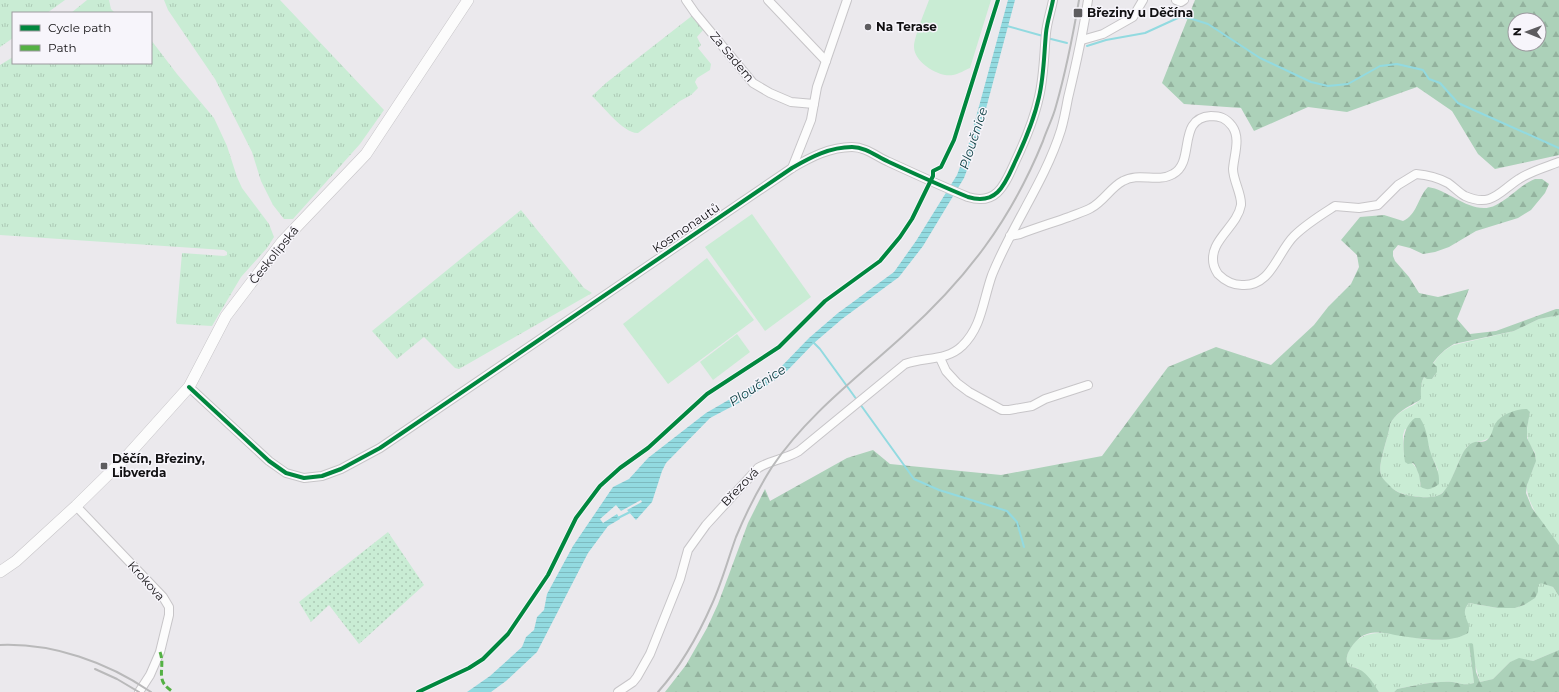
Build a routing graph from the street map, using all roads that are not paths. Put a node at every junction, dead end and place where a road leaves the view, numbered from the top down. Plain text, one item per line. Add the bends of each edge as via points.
1 (468, 0) edge
2 (686, 0) edge
3 (768, 0) edge
4 (847, 0) edge
5 (1053, 0) edge
6 (1088, 0) edge
7 (1143, 0) edge
8 (1176, 0) edge
9 (1184, 0) edge
10 (1082, 40) junction
11 (826, 61) junction
12 (814, 104) junction
13 (801, 143) junction
14 (813, 156) junction
15 (1559, 162) edge
16 (792, 168) junction
17 (1010, 236) junction
18 (940, 358) junction
19 (1088, 385) dead end
20 (189, 387) junction
21 (76, 506) junction
22 (0, 572) edge
23 (139, 692) edge
24 (618, 692) edge

1 - 20 main road, Českolipská via 366,154 282,242 226,316
2 - 12 street, Za Sadem via 753,83 791,102
3 - 11 street
4 - 11 street
5 - 14 street, Kosmonautů via 1036,112 1006,182 988,198 968,197 886,162 863,149 849,147
6 - 10 street
7 - 10 street via 1134,17 1127,22 1103,34
8 - 9 street
10 - 17 street via 1061,130 1042,175
11 - 12 street
12 - 13 street via 811,120
13 - 14 street
13 - 16 street
14 - 16 street, Kosmonautů
15 - 17 street via 1520,178 1489,200 1465,196 1435,177 1416,174 1398,185 1378,205 1359,208 1335,206 1293,237 1265,278 1248,286 1235,285 1216,272 1213,261 1214,248 1237,215 1241,204 1233,170 1236,132 1224,118 1203,117 1195,122 1190,131 1184,158 1173,175 1133,177 1122,181 1092,208
16 - 20 street, Kosmonautů via 380,448 322,476 304,478 286,473 269,461
17 - 18 street via 992,276 976,328 960,348
18 - 19 street via 946,371 957,383 1002,410 1032,406
18 - 24 street, Březová via 914,360 905,364 799,451 789,457 766,463 749,477 706,525 688,550 680,579 650,654 633,682
20 - 21 main road, Českolipská via 128,455
21 - 22 main road, Českolipská via 16,561
21 - 23 street, Krokova via 163,597 169,607 160,652 150,676

